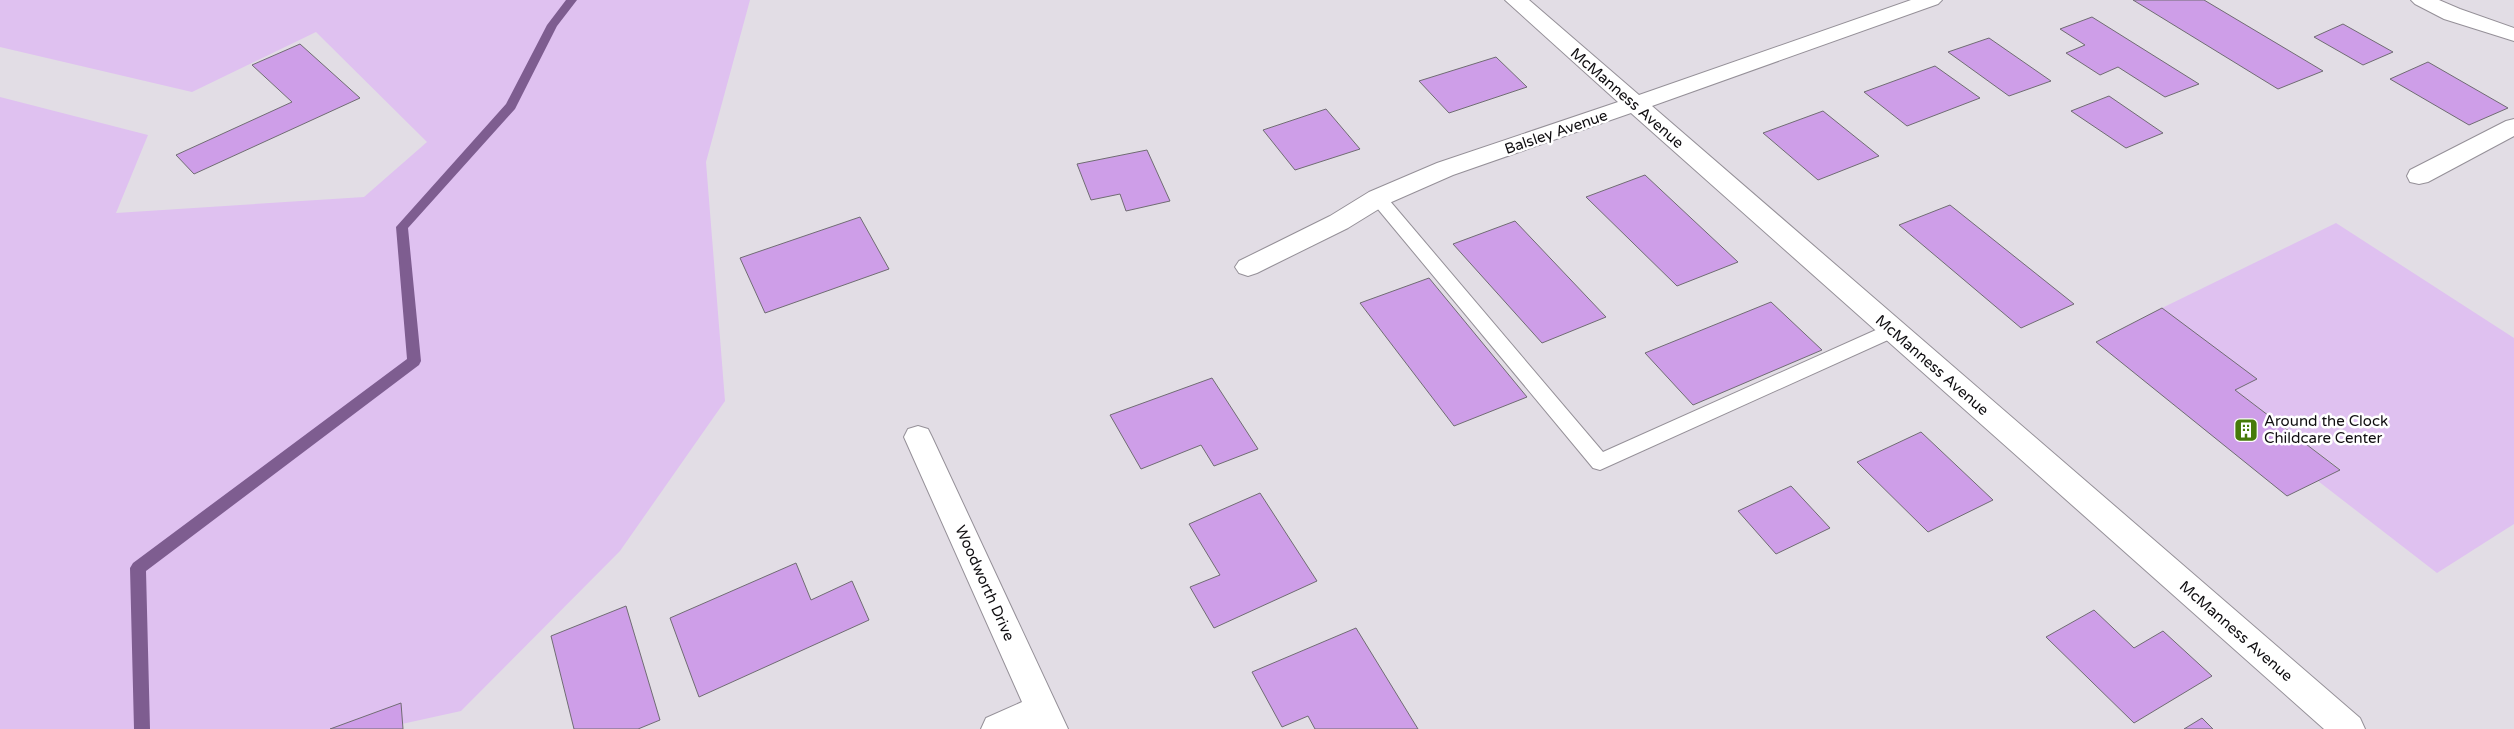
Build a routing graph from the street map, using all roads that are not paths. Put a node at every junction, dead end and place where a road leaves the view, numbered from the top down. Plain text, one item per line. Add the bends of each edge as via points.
1 (1516, 0) edge
2 (1931, 0) edge
3 (2422, 0) edge
4 (2514, 35) edge
5 (1635, 105) junction
6 (2514, 126) edge
7 (2419, 176) dead end
8 (1378, 198) junction
9 (1248, 267) dead end
10 (1893, 330) junction
11 (918, 437) dead end
12 (1047, 719) edge
13 (998, 729) edge
14 (2348, 729) edge

1 - 5 street, McManness Avenue
2 - 5 street, Balsley Avenue
3 - 4 street
5 - 8 street, Balsley Avenue via 1446,169
5 - 10 street, McManness Avenue
6 - 7 street
8 - 9 street, Balsley Avenue via 1339,222
8 - 10 lane via 1600,462
10 - 14 street, McManness Avenue
11 - 12 street, Woodworth Drive
12 - 13 street

